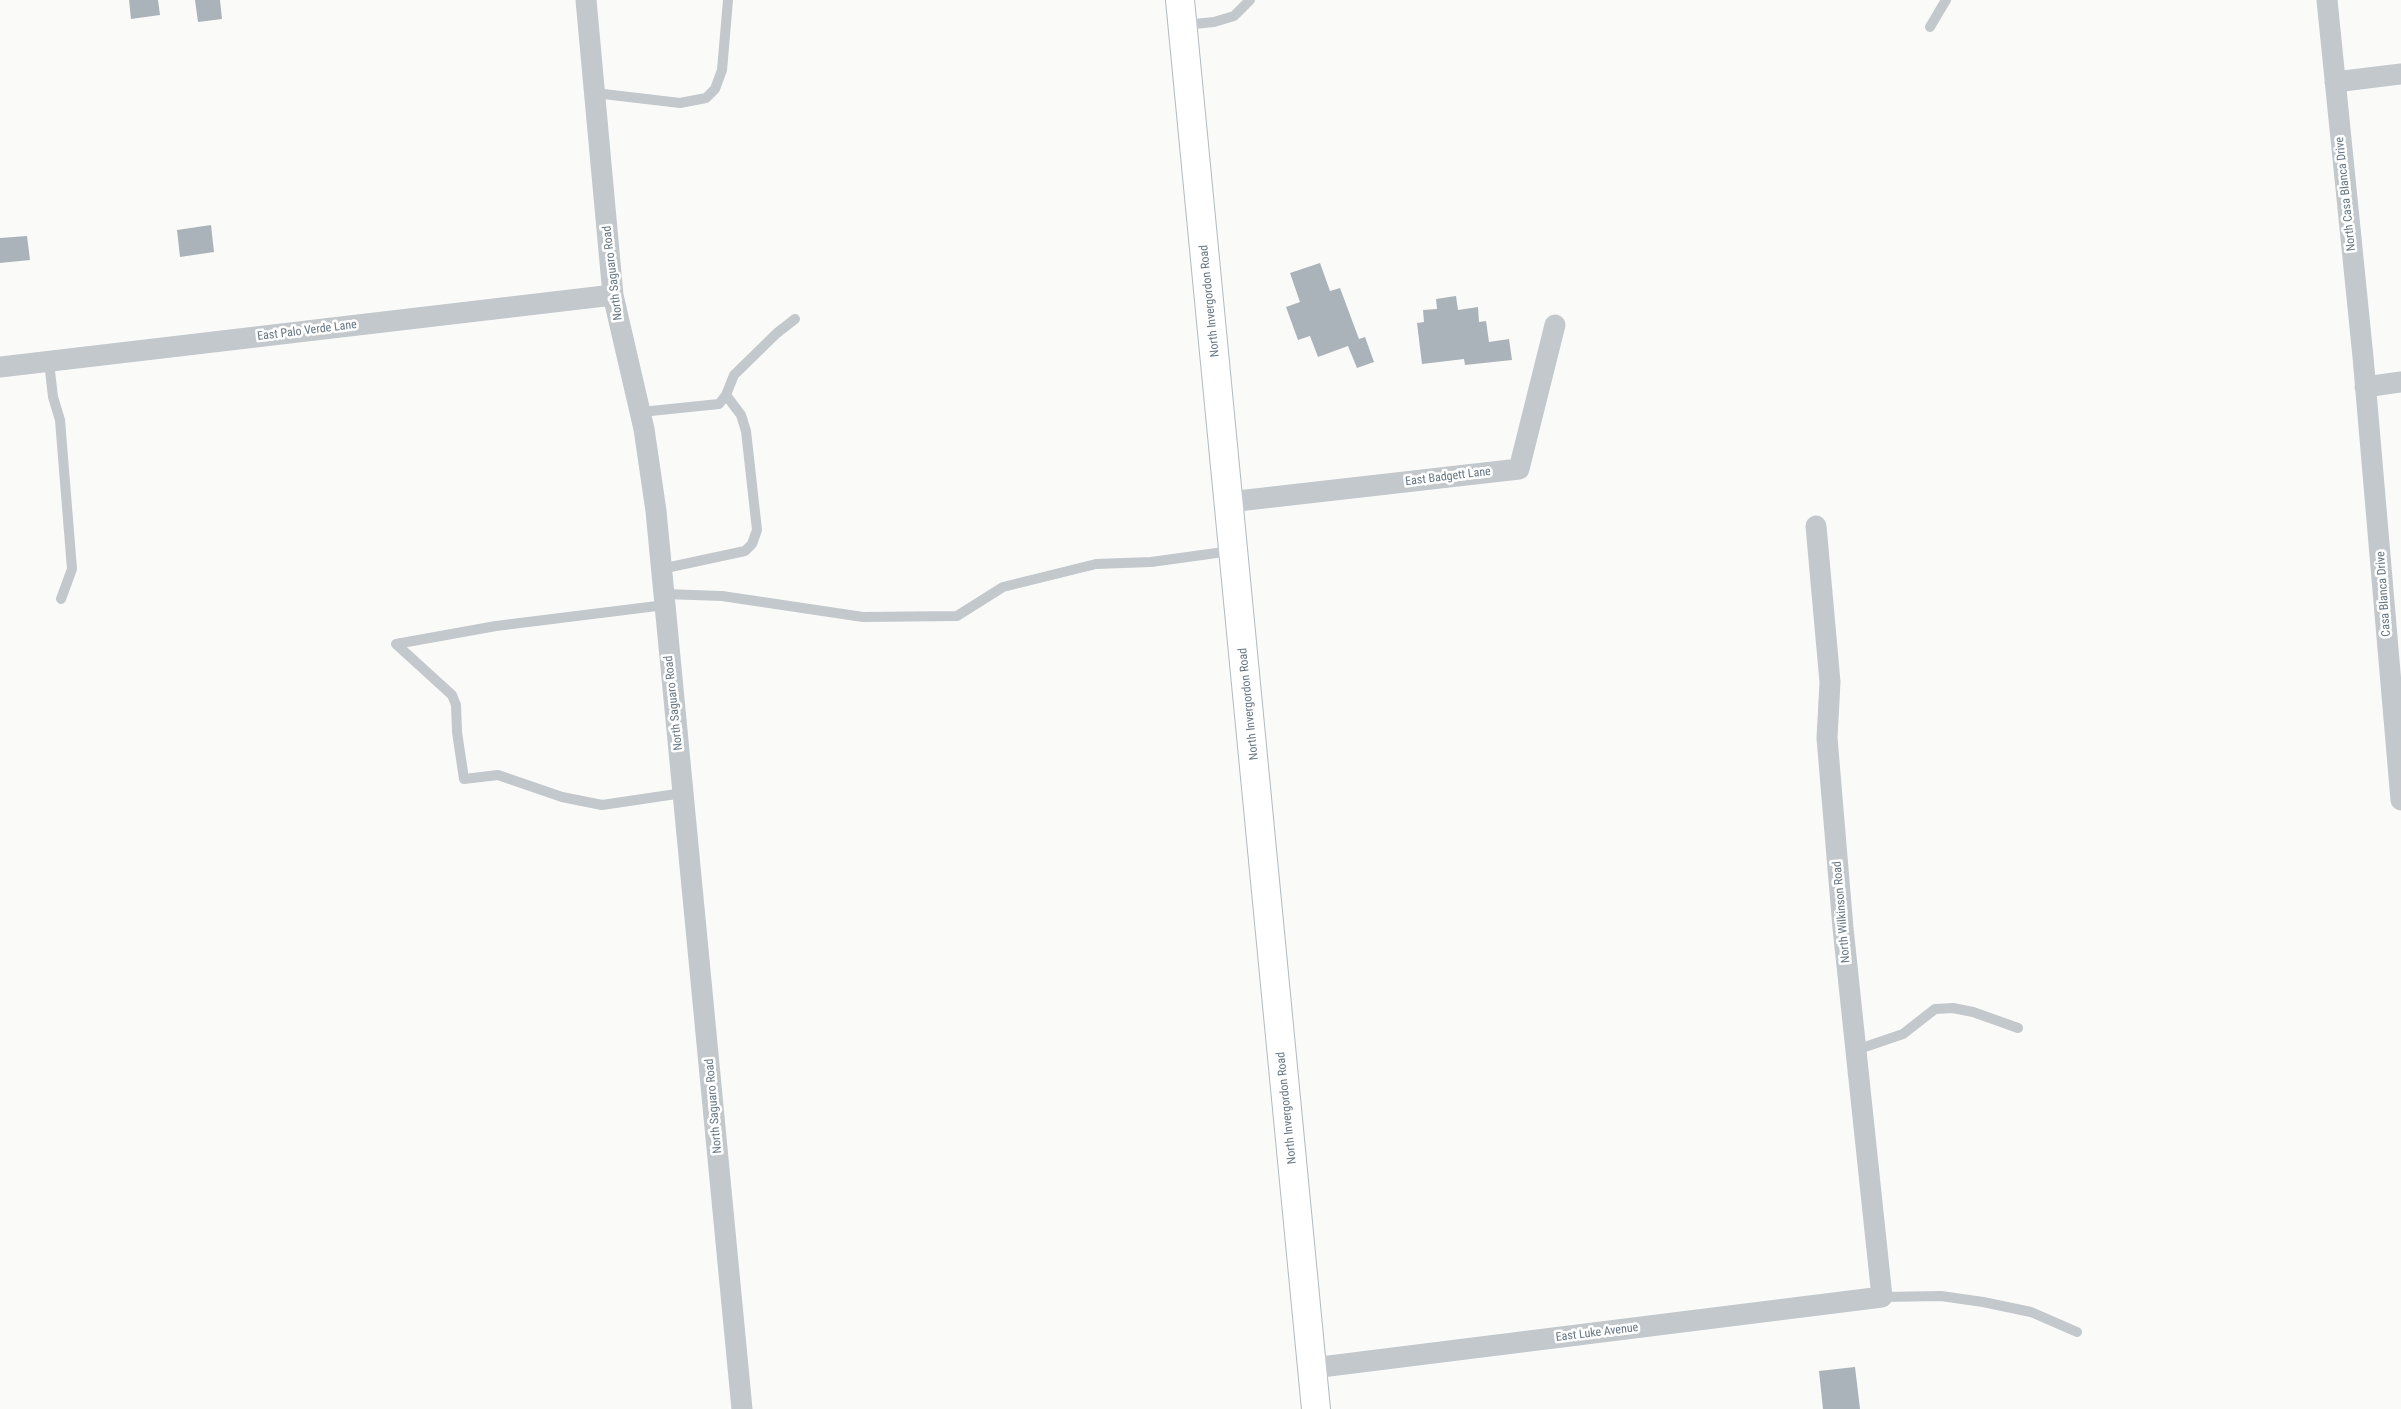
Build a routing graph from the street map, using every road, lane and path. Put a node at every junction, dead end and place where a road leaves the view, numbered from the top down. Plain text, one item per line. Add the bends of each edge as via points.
1 (586, 0) edge
2 (728, 0) edge
3 (1250, 0) edge
4 (1946, 0) edge
5 (2327, 0) edge
6 (1182, 12) edge
7 (1930, 27) dead end
8 (2401, 74) edge
9 (2335, 82) junction
10 (594, 93) junction
11 (613, 295) junction
12 (796, 319) dead end
13 (1555, 325) dead end
14 (49, 362) junction
15 (0, 367) edge
16 (2401, 382) edge
17 (2365, 387) junction
18 (726, 395) junction
19 (641, 412) junction
20 (1229, 502) junction
21 (1816, 526) dead end
22 (1234, 550) junction
23 (662, 569) junction
24 (62, 599) dead end
25 (664, 600) junction
26 (683, 793) junction
27 (2401, 800) edge
28 (2018, 1028) dead end
29 (1856, 1050) junction
30 (1882, 1297) junction
31 (2077, 1332) dead end
32 (1312, 1368) junction
33 (742, 1409) edge
34 (1316, 1409) edge

1 - 10 street, North Saguaro Road
2 - 10 lane via 722,70 706,98 680,103
3 - 6 lane via 1234,16 1214,22
4 - 7 lane
5 - 9 street, North Casa Blanca Drive
6 - 20 street, North Invergordon Road
8 - 9 street
9 - 17 street, North Casa Blanca Drive
10 - 11 street, North Saguaro Road
11 - 14 street, East Palo Verde Lane
11 - 19 street, North Saguaro Road
12 - 18 lane via 734,375
13 - 20 street, East Badgett Lane via 1519,469
14 - 15 street, East Palo Verde Lane
14 - 24 lane via 60,420 72,569
16 - 17 street
17 - 27 street, Casa Blanca Drive
18 - 19 lane via 719,404
18 - 23 lane via 741,415 746,432 757,530 752,544 745,551
19 - 23 street, North Saguaro Road
20 - 22 street, North Invergordon Road
21 - 29 street, North Wilkinson Road via 1830,682 1827,738
22 - 25 lane via 1151,562 1096,564 1003,587 957,616 863,617 722,596
22 - 32 street, North Invergordon Road
23 - 25 street, North Saguaro Road
25 - 26 street, North Saguaro Road
25 - 26 lane via 396,644 452,695 456,705 464,779 498,775 562,797 602,805
26 - 33 street, North Saguaro Road
28 - 29 lane via 1973,1012 1935,1009 1903,1034
29 - 30 street, North Wilkinson Road
30 - 31 lane via 1941,1296 1983,1302 2031,1312
30 - 32 street, East Luke Avenue
32 - 34 street, North Invergordon Road

